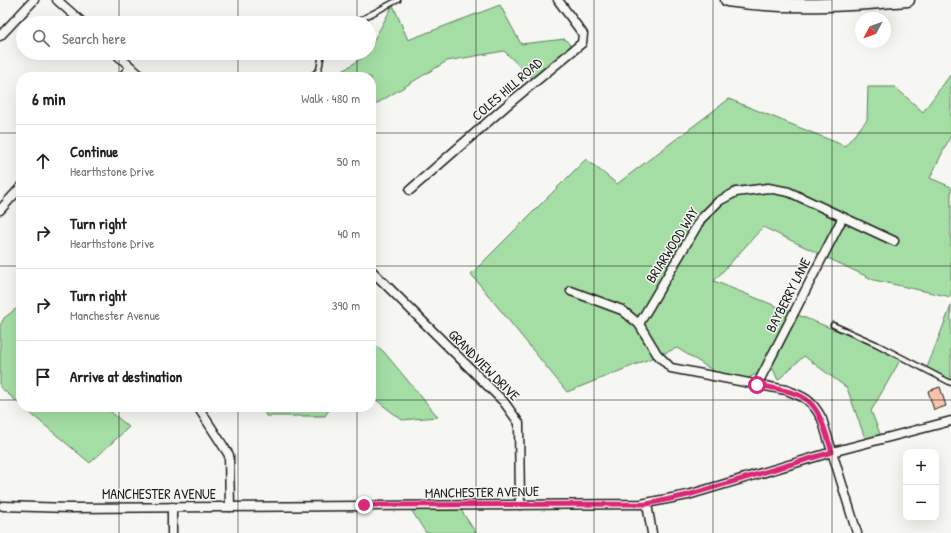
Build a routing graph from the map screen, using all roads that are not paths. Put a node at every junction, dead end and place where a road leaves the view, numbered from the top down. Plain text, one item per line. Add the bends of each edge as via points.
1 (34, 0) edge
2 (57, 0) edge
3 (398, 0) edge
4 (558, 0) edge
5 (727, 0) edge
6 (908, 0) edge
7 (856, 2) edge
8 (19, 16) edge
9 (75, 16) edge
10 (367, 16) edge
11 (16, 19) edge
12 (0, 36) edge
13 (124, 60) edge
14 (321, 60) edge
15 (131, 67) junction
16 (126, 72) edge
17 (136, 72) edge
18 (316, 72) edge
19 (410, 190) dead end
20 (16, 192) edge
21 (0, 210) edge
22 (843, 217) junction
23 (894, 241) dead end
24 (376, 275) edge
25 (571, 291) dead end
26 (639, 324) junction
27 (833, 325) dead end
28 (951, 383) edge
29 (757, 385) junction
30 (201, 412) edge
31 (951, 421) edge
32 (832, 452) junction
33 (647, 504) junction
34 (520, 505) junction
35 (3, 506) dead end
36 (172, 507) junction
37 (230, 507) junction
38 (172, 533) edge
39 (652, 533) edge
40 (857, 533) edge

1 - 8 street
2 - 9 street
3 - 10 lane
4 - 19 street, COLES HILL ROAD via 583,34 582,43
5 - 7 street via 787,6
6 - 7 street
11 - 12 street
13 - 15 street
14 - 18 lane
15 - 16 street
15 - 17 street
20 - 21 street
22 - 23 street, BRIARWOOD WAY
22 - 26 street, BRIARWOOD WAY via 789,192 768,188 755,188 726,196 710,208 694,230
22 - 29 street, BAYBERRY LANE
24 - 34 street, GRANDVIEW DRIVE via 516,417 520,437
25 - 26 street via 622,310
26 - 29 street via 657,354 671,368
27 - 28 lane
29 - 32 street via 786,390 800,395 813,404 822,419
30 - 37 street via 229,455
31 - 32 street, MANCHESTER AVENUE
32 - 33 street, MANCHESTER AVENUE via 688,495
32 - 40 street
33 - 34 street, MANCHESTER AVENUE
33 - 39 street
34 - 37 street, MANCHESTER AVENUE
35 - 36 street, MANCHESTER AVENUE
36 - 37 street, MANCHESTER AVENUE
36 - 38 street

